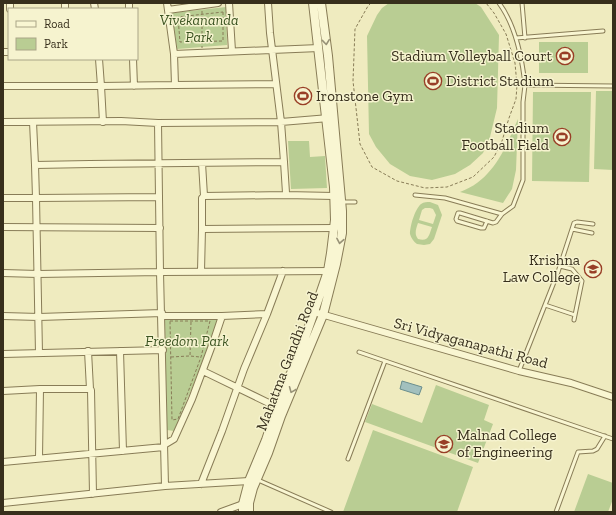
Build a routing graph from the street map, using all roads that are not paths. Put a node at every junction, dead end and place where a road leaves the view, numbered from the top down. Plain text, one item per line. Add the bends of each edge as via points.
1 (167, 3) edge
2 (218, 3) edge
3 (228, 3) edge
4 (268, 3) edge
5 (499, 3) edge
6 (522, 3) edge
7 (198, 5) edge
8 (318, 6) edge
9 (168, 10) junction
10 (603, 32) dead end
11 (516, 38) junction
12 (525, 38) junction
13 (319, 48) junction
14 (272, 50) junction
15 (232, 51) junction
16 (174, 54) junction
17 (99, 60) edge
18 (133, 60) edge
19 (276, 84) junction
20 (175, 85) junction
21 (525, 85) junction
22 (3, 86) edge
23 (101, 86) junction
24 (134, 86) junction
25 (613, 86) edge
26 (330, 118) junction
27 (3, 122) edge
28 (33, 122) junction
29 (103, 122) junction
30 (281, 122) junction
31 (158, 123) junction
32 (284, 162) junction
33 (159, 163) junction
34 (202, 163) junction
35 (36, 165) junction
36 (414, 195) dead end
37 (204, 196) junction
38 (285, 196) junction
39 (334, 196) junction
40 (159, 197) junction
41 (3, 198) edge
42 (36, 198) junction
43 (341, 202) junction
44 (355, 202) dead end
45 (502, 214) junction
46 (487, 221) junction
47 (593, 224) dead end
48 (3, 227) edge
49 (37, 227) junction
50 (160, 228) junction
51 (335, 228) junction
52 (202, 229) junction
53 (572, 229) junction
54 (592, 233) dead end
55 (560, 266) junction
56 (201, 271) junction
57 (283, 271) junction
58 (331, 271) junction
59 (160, 272) junction
60 (3, 274) edge
61 (38, 274) junction
62 (545, 305) junction
63 (314, 312) junction
64 (162, 314) junction
65 (267, 314) junction
66 (323, 315) junction
67 (575, 315) junction
68 (3, 316) edge
69 (222, 316) junction
70 (39, 317) junction
71 (574, 320) dead end
72 (162, 350) junction
73 (88, 351) junction
74 (120, 351) junction
75 (359, 352) dead end
76 (39, 353) junction
77 (3, 354) edge
78 (385, 361) junction
79 (203, 371) junction
80 (519, 371) junction
81 (237, 388) junction
82 (40, 389) junction
83 (90, 389) junction
84 (3, 390) edge
85 (613, 397) edge
86 (277, 408) junction
87 (605, 436) junction
88 (613, 439) edge
89 (164, 446) junction
90 (123, 451) junction
91 (92, 454) junction
92 (39, 458) junction
93 (348, 458) dead end
94 (3, 462) edge
95 (254, 476) junction
96 (201, 484) junction
97 (165, 486) junction
98 (93, 494) junction
99 (3, 503) edge
100 (245, 506) edge
101 (221, 512) edge
102 (249, 512) edge
103 (331, 512) edge
104 (556, 512) edge

1 - 9 street
2 - 7 street
3 - 15 street
4 - 14 street
5 - 11 lane
6 - 12 lane
7 - 9 street
8 - 13 street, Mahatma Gandhi Road
8 -> 26 street, Mahatma Gandhi Road
9 - 16 street
10 - 12 lane
11 - 12 lane
11 - 21 lane via 522,57
13 - 14 street
13 - 26 street, Mahatma Gandhi Road
14 - 15 street
14 - 19 street
15 - 16 street
16 - 20 street
17 - 23 street
18 - 24 street
19 - 20 street
19 - 30 street
20 - 24 street
21 - 25 lane
21 - 45 lane via 523,180 513,206
22 - 23 street
23 - 24 street
23 - 29 street
26 - 30 street
26 - 39 street, Mahatma Gandhi Road
26 - 43 street, Mahatma Gandhi Road
27 - 28 street
28 - 29 street
28 - 35 street
29 - 31 street
30 - 31 street
30 - 32 street
31 - 33 street
32 - 34 street
32 - 38 street
33 - 34 street
33 - 35 street
33 - 40 street
34 - 37 street
35 - 42 street
36 - 45 lane via 445,198
37 - 38 street
37 - 52 street
38 - 39 street
39 - 51 street, Mahatma Gandhi Road
40 - 42 street
40 - 50 street
41 - 42 street
42 - 49 street
43 - 44 lane
43 -> 58 street, Mahatma Gandhi Road via 342,233
45 - 46 lane via 496,222
46 - 46 lane via 460,213 456,219 481,228 484,228
47 - 53 lane via 575,222
48 - 49 street
49 - 50 street
49 - 61 street
50 - 59 street
51 - 52 street
51 - 58 street, Mahatma Gandhi Road
52 - 56 street
53 - 54 lane
53 - 55 lane
55 - 62 lane
55 - 67 lane via 572,269 582,281
56 - 57 street
56 - 59 street
57 - 58 street
57 - 65 street
58 - 63 street, Mahatma Gandhi Road
58 - 66 street, Mahatma Gandhi Road
59 - 61 street
59 - 64 street
60 - 61 street
61 - 70 street
62 - 67 lane
62 - 80 lane
63 - 66 street, Sri Vidyaganapathi Road
63 - 86 street, Mahatma Gandhi Road
64 - 69 street
64 - 70 street
64 - 72 street
65 - 69 street
65 - 81 street
66 - 80 street, Sri Vidyaganapathi Road
66 -> 95 street, Mahatma Gandhi Road
67 - 71 lane
68 - 70 street
69 - 79 street
70 - 76 street
72 - 74 street
72 - 89 street
73 - 74 street
73 - 76 street
73 - 83 street
74 - 90 street
75 - 78 lane
76 - 77 street
78 - 87 lane
78 - 93 lane
79 - 81 street
79 - 89 street via 174,439
80 - 85 street, Sri Vidyaganapathi Road via 571,383
81 - 86 street
81 - 96 street
82 - 83 street
82 - 84 street
82 - 92 street
83 - 91 street
86 - 95 street, Mahatma Gandhi Road
87 - 88 lane
87 - 104 lane via 593,451 578,452
89 - 90 street
89 - 97 street
90 - 91 street
91 - 92 street
91 - 98 street
92 - 94 street
95 - 96 street
95 - 100 street, Mahatma Gandhi Road
95 - 103 lane
96 - 97 street
97 - 98 street
98 - 99 street
100 - 101 street
100 - 102 street, Mahatma Gandhi Road

